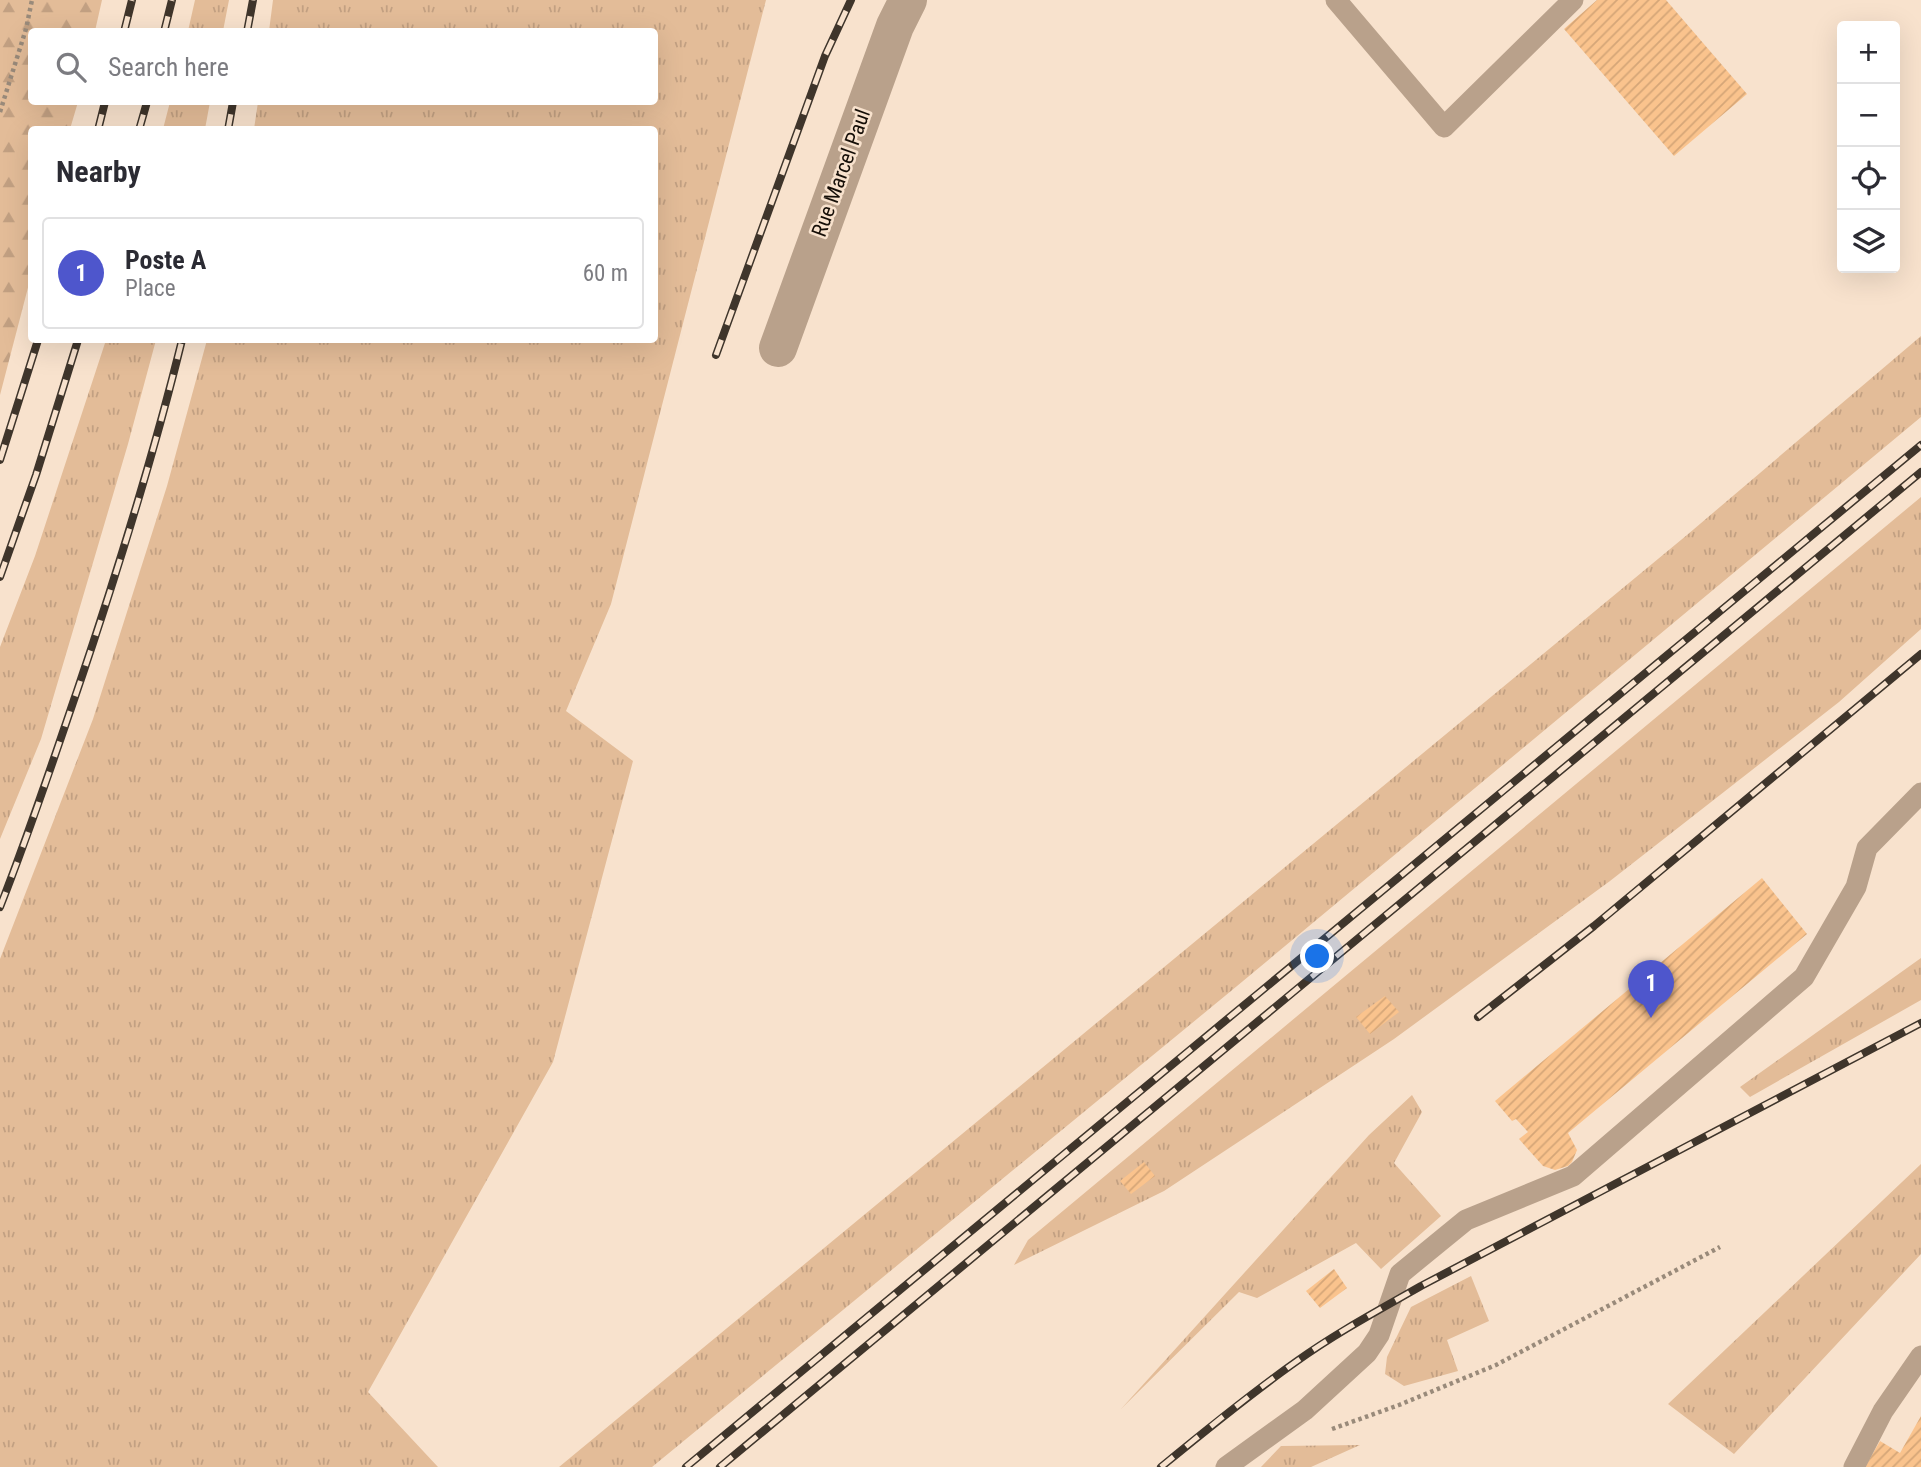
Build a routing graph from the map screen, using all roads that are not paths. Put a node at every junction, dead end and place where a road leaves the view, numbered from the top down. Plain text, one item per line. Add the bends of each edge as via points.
1 (908, 0) edge
2 (1336, 0) edge
3 (1573, 0) edge
4 (778, 348) dead end
5 (1921, 793) edge
6 (1921, 1356) edge
7 (1226, 1467) edge
8 (1854, 1467) edge

1 - 4 street, Rue Marcel Paul
2 - 3 lane via 1444,127
5 - 7 lane via 1867,848 1856,887 1804,977 1573,1176 1466,1220 1401,1274 1379,1335 1367,1353 1305,1410
6 - 8 lane via 1883,1411

